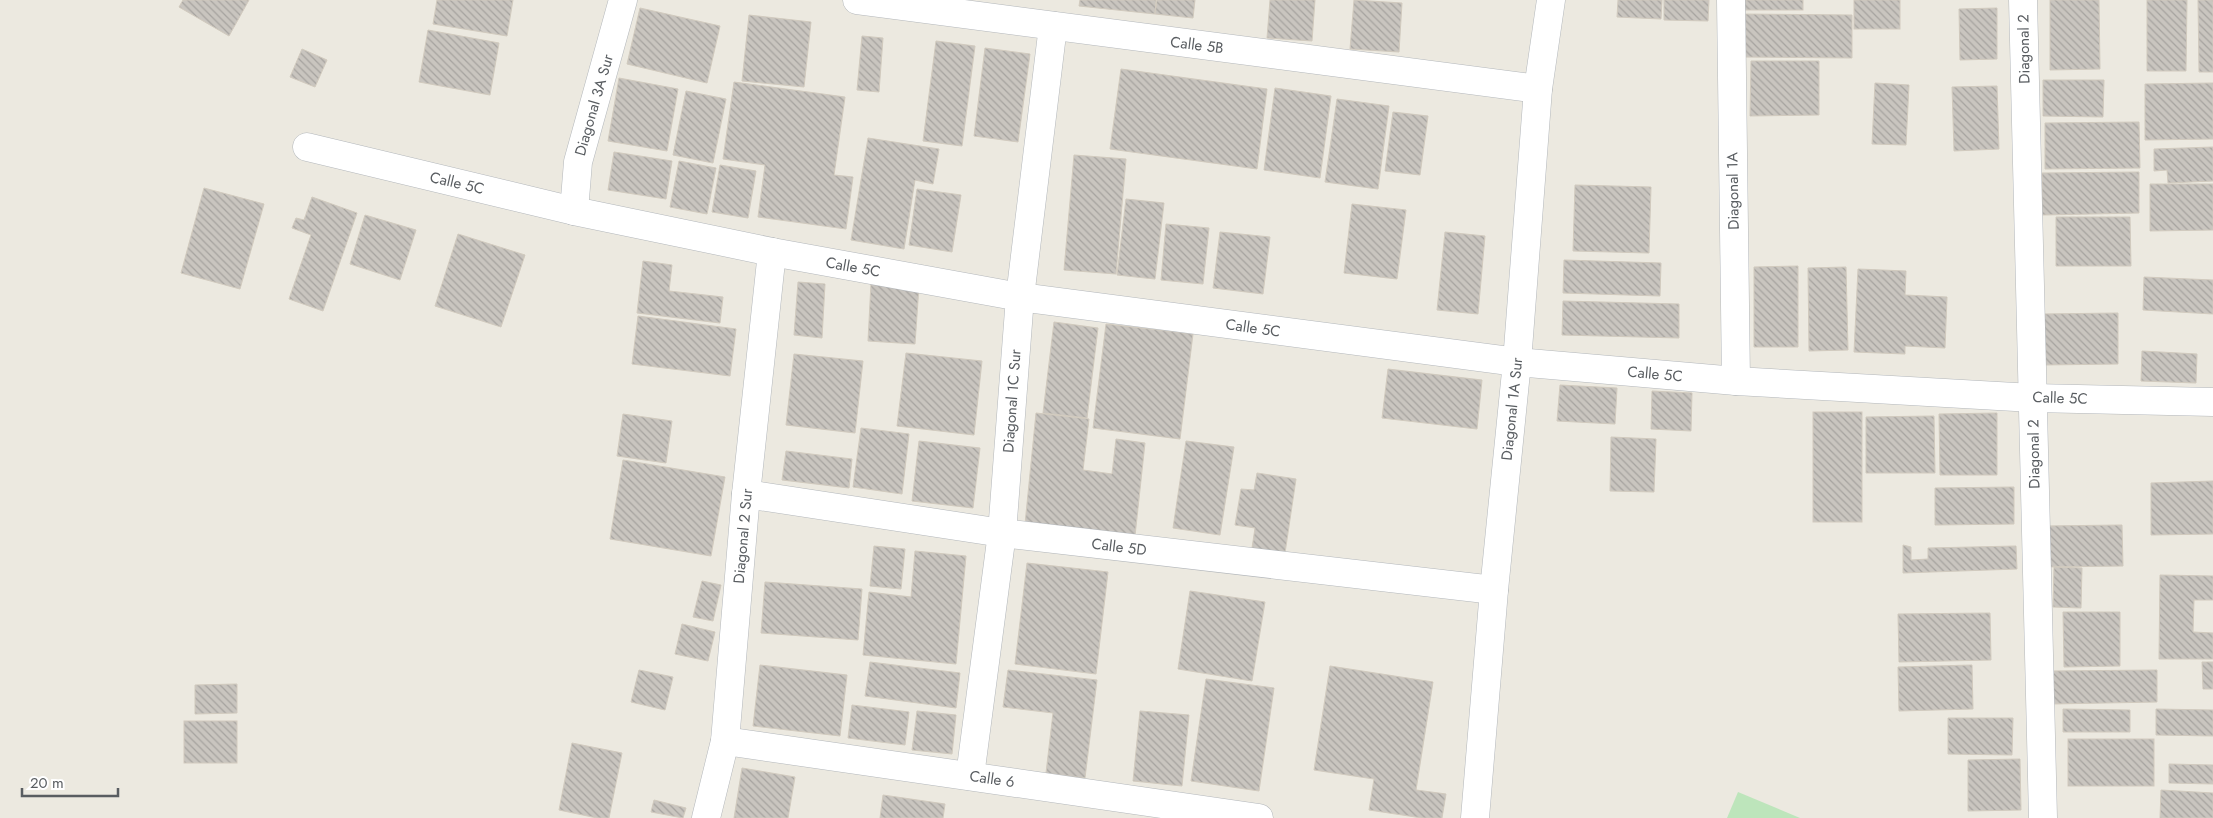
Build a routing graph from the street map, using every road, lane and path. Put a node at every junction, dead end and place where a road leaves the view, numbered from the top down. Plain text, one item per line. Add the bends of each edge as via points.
1 (623, 0) edge
2 (857, 0) edge
3 (1551, 0) edge
4 (1730, 0) edge
5 (2023, 0) edge
6 (1053, 26) junction
7 (1538, 90) junction
8 (307, 147) dead end
9 (574, 211) junction
10 (772, 252) junction
11 (1020, 297) junction
12 (1517, 362) junction
13 (1736, 381) junction
14 (2033, 398) junction
15 (2213, 402) edge
16 (746, 494) junction
17 (1002, 533) junction
18 (1494, 590) junction
19 (725, 741) junction
20 (970, 776) junction
21 (1207, 814) edge
22 (706, 818) edge
23 (1259, 818) edge
24 (1476, 818) edge
25 (2043, 818) edge

1 - 9 street, Diagonal 3A Sur via 578,162
2 - 6 street, Calle 5B
3 - 7 street, Diagonal 1A Sur
4 - 13 street, Diagonal 1A
5 - 14 street, Diagonal 2
6 - 7 street, Calle 5B
6 - 11 street, Diagonal 1C Sur
7 - 12 street, Diagonal 1A Sur
8 - 9 street, Calle 5C
9 - 10 street, Calle 5C
10 - 11 street, Calle 5C
10 - 16 street, Diagonal 2 Sur
11 - 12 street, Calle 5C
11 - 17 street, Diagonal 1C Sur
12 - 13 street, Calle 5C
12 - 18 street, Diagonal 1A Sur
13 - 14 street, Calle 5C
14 - 15 street, Calle 5C
14 - 25 street, Diagonal 2
16 - 17 street, Calle 5D
16 - 19 street, Diagonal 2 Sur
17 - 18 street, Calle 5D
17 - 20 street, Diagonal 1C Sur
18 - 24 street, Diagonal 1A Sur
19 - 20 street, Calle 6
19 - 22 street, Diagonal 2 Sur
20 - 21 street, Calle 6
21 - 23 street, Calle 6

